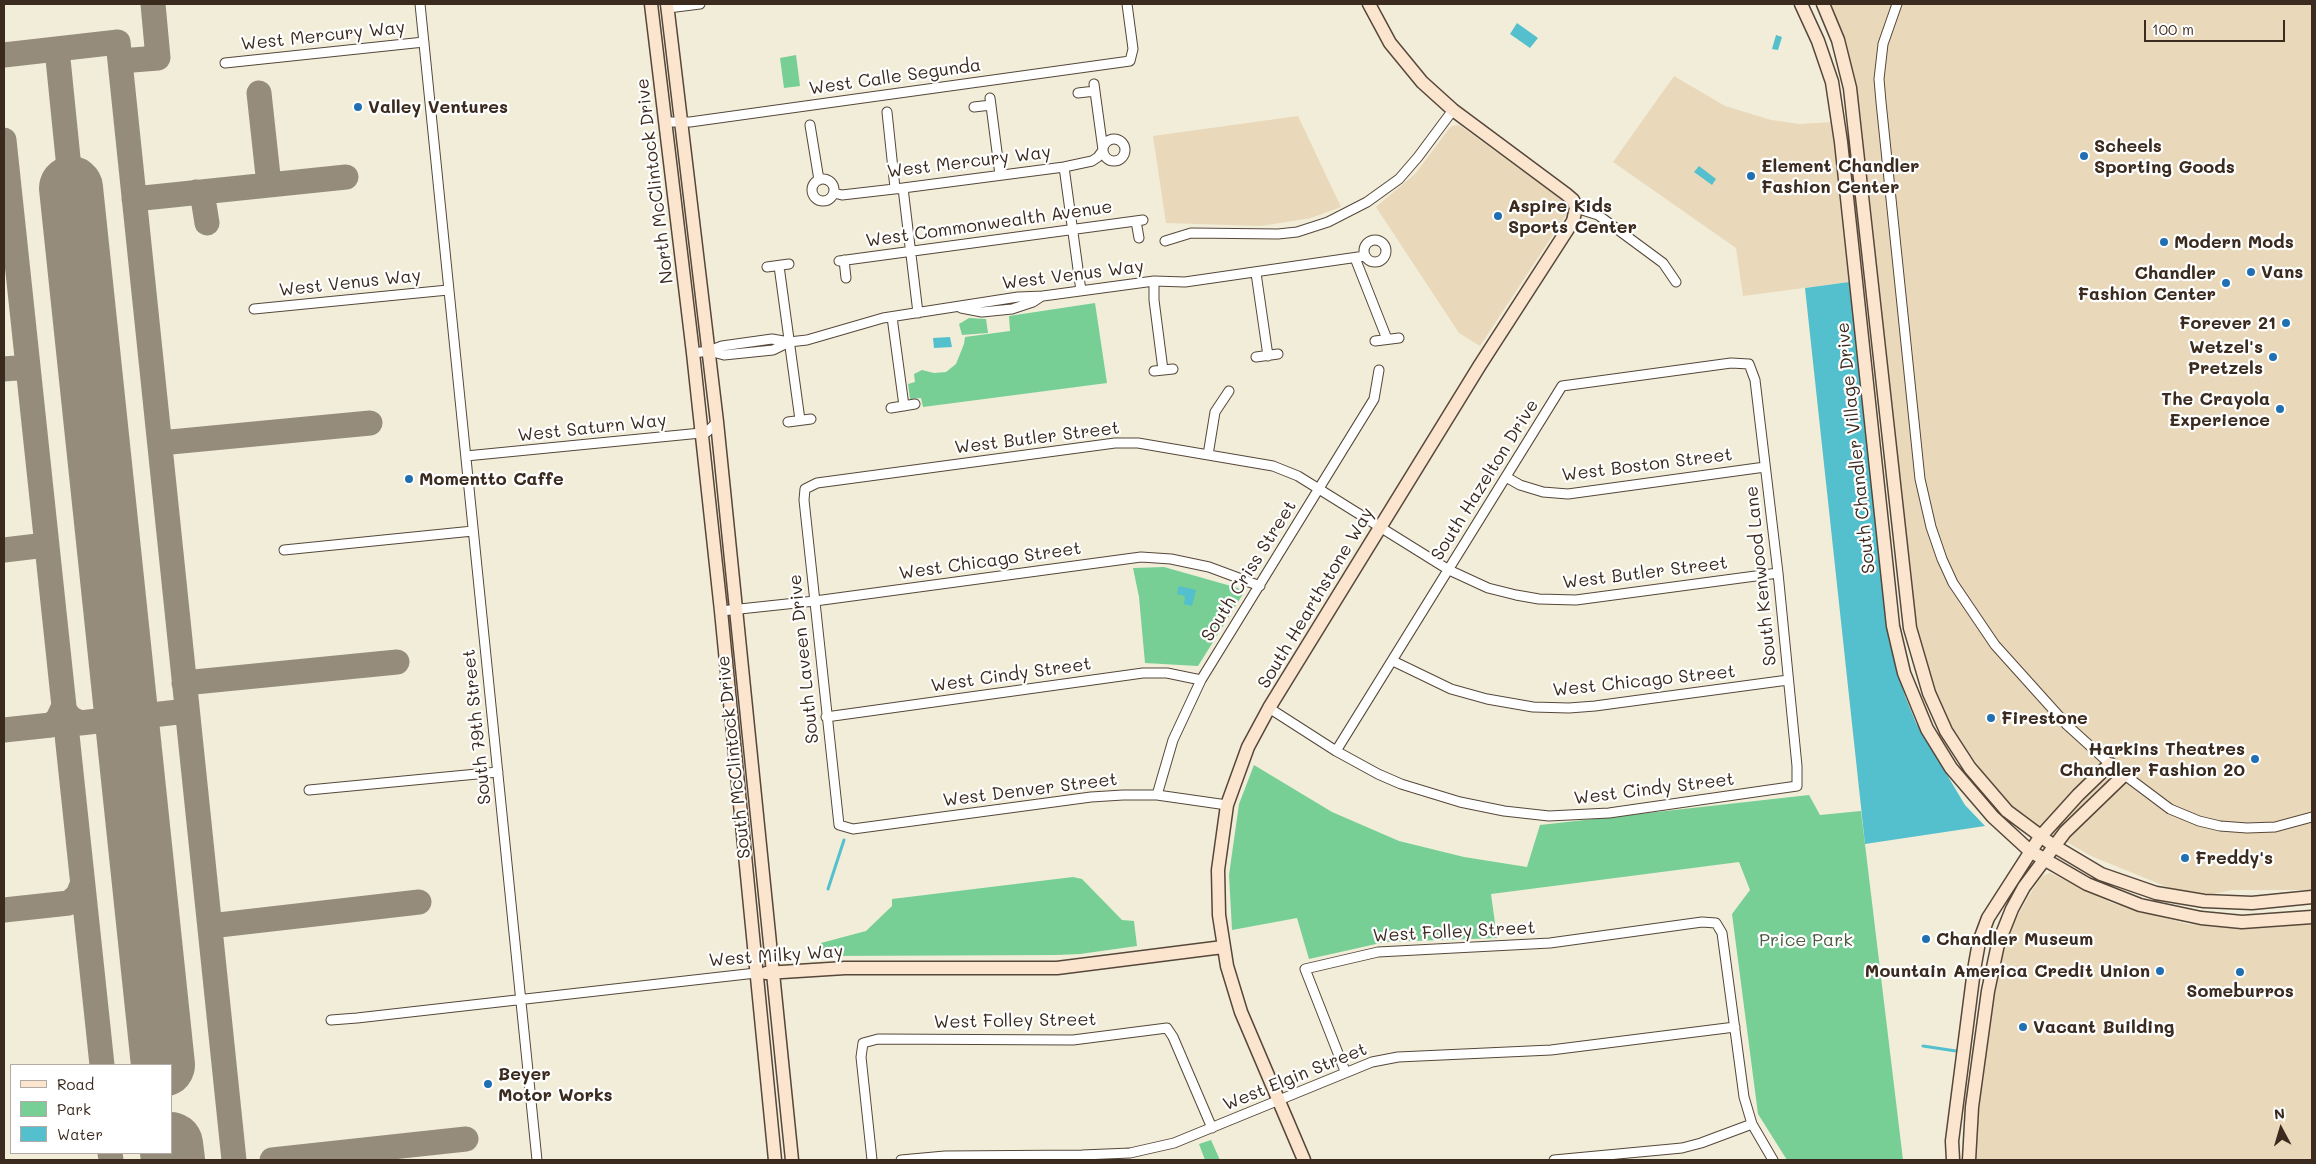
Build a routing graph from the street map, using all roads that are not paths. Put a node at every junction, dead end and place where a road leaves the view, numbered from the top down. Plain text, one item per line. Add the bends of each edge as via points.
1 (420, 4) edge
2 (651, 4) edge
3 (700, 4) edge
4 (1127, 4) edge
5 (1370, 4) edge
6 (1801, 4) edge
7 (1823, 4) edge
8 (1896, 4) edge
9 (668, 6) edge
10 (424, 42) junction
11 (225, 63) dead end
12 (1078, 93) dead end
13 (974, 107) dead end
14 (1453, 110) junction
15 (887, 112) dead end
16 (665, 122) junction
17 (681, 123) junction
18 (810, 125) dead end
19 (1064, 167) junction
20 (1000, 175) junction
21 (819, 180) junction
22 (899, 188) junction
23 (834, 194) junction
24 (1576, 208) junction
25 (1072, 230) junction
26 (1139, 238) dead end
27 (1165, 241) dead end
28 (910, 252) junction
29 (789, 264) dead end
30 (779, 266) junction
31 (767, 267) dead end
32 (1256, 273) junction
33 (846, 278) dead end
34 (1154, 281) junction
35 (1676, 282) dead end
36 (448, 290) junction
37 (1081, 291) junction
38 (254, 309) dead end
39 (918, 313) junction
40 (892, 317) junction
41 (1399, 338) dead end
42 (762, 340) junction
43 (1387, 340) junction
44 (1375, 341) dead end
45 (789, 342) junction
46 (709, 351) junction
47 (763, 352) junction
48 (693, 353) junction
49 (1278, 354) dead end
50 (1268, 356) junction
51 (1256, 358) dead end
52 (1749, 364) joint
53 (1380, 370) dead end
54 (1154, 371) dead end
55 (1229, 391) dead end
56 (915, 404) dead end
57 (904, 406) junction
58 (891, 408) dead end
59 (810, 419) dead end
60 (800, 420) junction
61 (717, 422) junction
62 (788, 422) dead end
63 (702, 433) junction
64 (1208, 455) junction
65 (466, 456) junction
66 (1765, 467) junction
67 (1506, 477) junction
68 (805, 489) joint
69 (1319, 489) junction
70 (1380, 527) junction
71 (473, 531) junction
72 (284, 550) dead end
73 (1449, 570) junction
74 (1778, 573) junction
75 (1260, 586) junction
76 (815, 601) junction
77 (736, 610) junction
78 (721, 611) junction
79 (1393, 660) junction
80 (1201, 680) junction
81 (1788, 680) junction
82 (1269, 708) junction
83 (826, 717) junction
84 (1336, 751) junction
85 (2110, 764) junction
86 (498, 772) junction
87 (2124, 775) junction
88 (1797, 786) joint
89 (309, 790) dead end
90 (1157, 795) junction
91 (1227, 805) junction
92 (2312, 817) edge
93 (839, 825) joint
94 (2047, 842) junction
95 (2037, 855) junction
96 (2312, 897) edge
97 (2312, 917) edge
98 (1223, 947) junction
99 (773, 972) junction
100 (756, 974) junction
101 (521, 1000) junction
102 (331, 1020) dead end
103 (1735, 1027) junction
104 (1345, 1071) junction
105 (1278, 1100) junction
106 (1752, 1124) junction
107 (1212, 1128) junction
108 (1661, 1155) edge
109 (537, 1160) edge
110 (775, 1160) edge
111 (792, 1160) edge
112 (872, 1160) edge
113 (901, 1160) edge
114 (1304, 1160) edge
115 (1554, 1160) edge
116 (1773, 1160) edge
117 (1953, 1160) edge
118 (1969, 1160) edge

1 - 10 street, South 79th Street
2 - 16 street, North McClintock Drive
3 - 9 street
4 - 17 street, West Calle Segunda via 1133,49 1130,61
5 - 14 street via 1403,61
6 - 95 street, South Chandler Village Drive via 1824,56 1835,104 1893,626 1900,659 1918,709 1951,768 1979,803
7 - 94 street, South Chandler Village Drive via 1838,40 1850,88 1904,590 1914,646 1928,693 1962,756 1998,801
8 - 85 street via 1882,44 1881,102 1920,479 1931,527 1953,583 1995,644 2067,725
9 - 17 street, North McClintock Drive
10 - 11 street, West Mercury Way
10 - 36 street, South 79th Street
12 - 19 street, West Mercury Way via 1095,87 1103,150 1092,161
13 - 20 street via 991,101
14 - 24 street via 1566,194
14 - 27 street via 1399,178 1367,202 1334,219 1314,227 1278,234 1190,233
15 - 22 street
16 - 17 street, West Calle Segunda
16 - 48 street, North McClintock Drive
17 - 46 street, North McClintock Drive
18 - 21 street
19 - 20 street, West Mercury Way
19 - 25 street
20 - 22 street, West Mercury Way
21 - 23 street via 829,181 834,186
21 - 23 street, West Mercury Way via 812,188 816,198 826,201
22 - 23 street, West Mercury Way
22 - 28 street
24 - 35 street via 1598,215 1663,263
24 - 70 street, South Hearthstone Way via 1573,221
25 - 26 street, West Commonwealth Avenue via 1140,220
25 - 28 street, West Commonwealth Avenue
25 - 37 street
28 - 33 street, West Commonwealth Avenue via 842,261
28 - 39 street
29 - 30 street
30 - 31 street
30 - 45 street
32 - 34 street, West Venus Way via 1185,282
32 - 43 street, West Venus Way via 1360,257
32 - 50 street
34 - 37 street, West Venus Way
34 - 54 street via 1154,300 1168,370
36 - 38 street, West Venus Way
36 - 65 street, South 79th Street
37 - 39 street, West Venus Way via 1043,296 1033,302 998,311 955,308
39 - 40 street
40 - 45 street via 826,336
40 - 57 street
41 - 43 street
42 - 45 street
42 - 46 street
42 - 47 street
43 - 44 street
45 - 47 street
45 - 60 street
46 - 47 street via 724,355
46 - 48 street
46 - 61 street, South McClintock Drive
48 - 63 street, South McClintock Drive
49 - 50 street
50 - 51 street
52 - 66 street, South Kenwood Lane via 1755,380
52 - 67 street, South Hazelton Drive via 1730,363 1562,386
53 - 69 street, South Criss Street via 1374,399
55 - 64 street via 1215,412
56 - 57 street
57 - 58 street
59 - 60 street
60 - 62 street
61 - 63 street
61 - 77 street, South McClintock Drive
63 - 65 street, West Saturn Way
63 - 78 street, South McClintock Drive
64 - 68 street, West Butler Street via 1138,443 1115,443 817,483
64 - 69 street, West Butler Street via 1273,466
65 - 71 street, South 79th Street
66 - 67 street, West Boston Street via 1568,494 1543,492
66 - 74 street, South Kenwood Lane
67 - 73 street, South Hazelton Drive
68 - 76 street, South Laveen Drive
69 - 70 street, West Butler Street
69 - 75 street, South Criss Street
70 - 73 street, West Butler Street
70 - 82 street, South Hearthstone Way
71 - 72 street
71 - 86 street, South 79th Street
73 - 74 street, West Butler Street via 1488,588 1558,600
73 - 79 street, South Hazelton Drive
74 - 81 street, South Kenwood Lane
75 - 76 street, West Chicago Street via 1209,567 1141,557
75 - 80 street, South Criss Street
76 - 77 street, West Chicago Street
76 - 83 street, South Laveen Drive
77 - 78 street, West Chicago Street
77 - 99 street, South McClintock Drive
78 - 100 street, South McClintock Drive
79 - 81 street, West Chicago Street via 1450,689 1533,707 1595,706
79 - 84 street, South Hazelton Drive
80 - 83 street, West Cindy Street via 1167,673 1143,673
80 - 90 street, South Criss Street via 1173,740
81 - 88 street, South Kenwood Lane
82 - 84 street, West Cindy Street
82 - 91 street, South Hearthstone Way via 1248,747
83 - 93 street, South Laveen Drive
84 - 88 street, West Cindy Street via 1401,784 1460,802 1549,816 1609,813
85 - 87 street
85 - 94 street via 2078,795
86 - 89 street
86 - 101 street, South 79th Street
87 - 92 street via 2170,810 2220,826 2275,827
87 - 94 street via 2066,832
90 - 91 street, West Denver Street
90 - 93 street, West Denver Street via 1091,797 853,829
91 - 98 street, South Hearthstone Way via 1218,870
94 - 95 street
94 - 96 street, South Chandler Village Drive via 2089,868 2156,894 2234,904
95 - 97 street, South Chandler Village Drive via 2105,892 2174,914 2242,922
95 - 117 street via 1988,918 1979,942 1952,1141
95 - 118 street via 1995,957 1972,1107
98 - 99 street, West Milky Way via 1056,968 836,968
98 - 105 street, South Hearthstone Way via 1241,1012
99 - 100 street, West Milky Way
99 - 111 street, South McClintock Drive
100 - 101 street, West Milky Way
100 - 110 street, South McClintock Drive
101 - 102 street, West Milky Way
101 - 109 street, South 79th Street
103 - 104 street, West Elgin Street via 1551,1050 1398,1057
103 - 104 street, West Folley Street via 1722,932 1716,923 1702,922 1550,943 1378,952 1305,969
103 - 106 street via 1744,1097
104 - 105 street, West Elgin Street
105 - 107 street, West Elgin Street
105 - 114 street, South Hearthstone Way
106 - 108 street
106 - 116 street
107 - 112 street, West Folley Street via 1167,1028 1073,1040 878,1039 863,1043 861,1057
107 - 113 street, West Elgin Street via 1174,1143 1130,1153 945,1156
108 - 115 street

